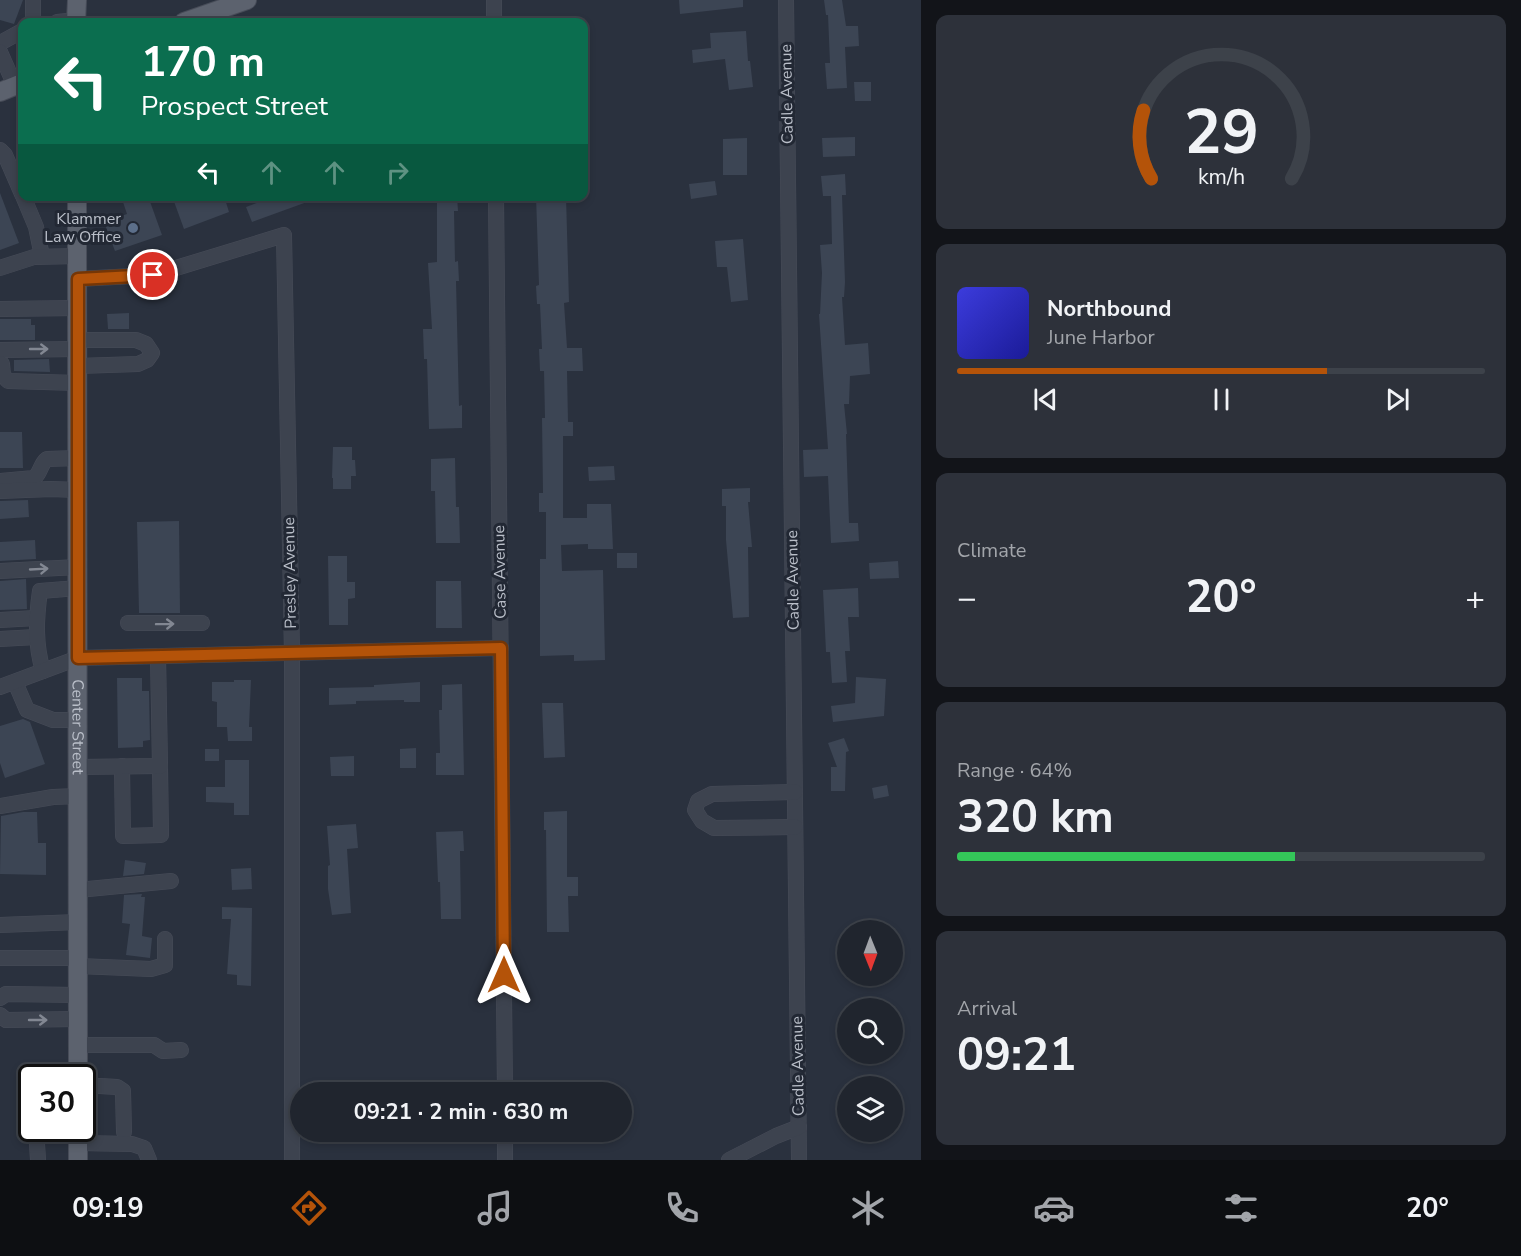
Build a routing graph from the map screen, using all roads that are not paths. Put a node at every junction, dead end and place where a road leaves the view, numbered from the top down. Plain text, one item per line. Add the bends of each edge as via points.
1 (33, 0) edge
2 (76, 0) edge
3 (247, 0) edge
4 (494, 0) edge
5 (786, 0) edge
6 (33, 18) edge
7 (76, 18) edge
8 (200, 18) edge
9 (494, 18) edge
10 (18, 33) edge
11 (0, 43) edge
12 (0, 51) edge
13 (13, 87) edge
14 (0, 150) edge
15 (18, 184) edge
16 (25, 201) edge
17 (77, 201) edge
18 (496, 201) edge
19 (42, 256) junction
20 (77, 256) junction
21 (0, 268) edge
22 (78, 279) junction
23 (78, 308) junction
24 (0, 309) edge
25 (1, 357) edge
26 (78, 359) junction
27 (78, 458) junction
28 (0, 481) edge
29 (78, 490) junction
30 (0, 491) edge
31 (78, 567) junction
32 (0, 571) edge
33 (78, 588) junction
34 (36, 618) junction
35 (0, 620) edge
36 (128, 623) dead end
37 (202, 623) dead end
38 (36, 637) junction
39 (0, 639) edge
40 (501, 648) junction
41 (292, 653) junction
42 (158, 656) junction
43 (78, 658) junction
44 (0, 670) edge
45 (42, 671) junction
46 (7, 685) edge
47 (78, 720) junction
48 (122, 766) junction
49 (160, 766) junction
50 (78, 768) junction
51 (795, 792) junction
52 (78, 796) junction
53 (0, 806) edge
54 (795, 827) junction
55 (171, 881) dead end
56 (78, 890) junction
57 (78, 922) junction
58 (0, 926) edge
59 (165, 939) dead end
60 (0, 958) edge
61 (78, 962) junction
62 (0, 984) edge
63 (78, 990) junction
64 (0, 998) edge
65 (0, 1015) edge
66 (78, 1019) junction
67 (78, 1045) junction
68 (181, 1050) dead end
69 (78, 1064) edge
70 (505, 1082) edge
71 (96, 1086) edge
72 (799, 1127) junction
73 (124, 1132) dead end
74 (37, 1142) edge
75 (505, 1142) edge
76 (78, 1144) edge
77 (38, 1160) edge
78 (149, 1160) edge
79 (292, 1160) edge
80 (506, 1160) edge
81 (729, 1160) edge
82 (799, 1160) edge

1 - 6 street
2 - 7 main road
3 - 8 main road
4 - 9 street
5 - 51 street, Cadle Avenue
10 - 11 street
12 - 13 street
14 - 15 street
16 - 19 street
17 - 20 main road, Center Street
18 - 40 street, Case Avenue
19 - 20 street
19 - 21 street
20 - 22 main road, Center Street
22 - 23 main road, Center Street
22 - 41 street, Presley Avenue via 153,275 284,235
23 - 24 street
23 - 26 main road, Center Street
25 -> 26 street
25 - 26 street via 3,375 8,381
26 - 27 main road, Center Street
27 - 28 street via 47,459 34,478
27 - 29 main road, Center Street
29 - 30 street
29 - 31 main road, Center Street
32 -> 31 street
31 - 33 main road, Center Street
33 - 34 street via 40,591
33 - 43 main road, Center Street
34 - 35 street
34 - 38 street
36 -> 37 street
38 - 39 street
38 - 45 street
40 - 41 street
40 - 70 street, Case Avenue
41 - 42 street
41 - 79 street, Presley Avenue
42 - 43 street
42 - 49 street
43 - 45 street
43 - 47 main road, Center Street
44 - 46 street
45 - 46 street
46 - 47 street via 27,710 53,720
47 - 50 main road, Center Street
48 - 49 street
48 - 49 street via 123,836 161,835
48 - 50 street
50 - 52 main road, Center Street
51 - 54 street, Cadle Avenue
51 - 54 street via 712,794 698,801 695,810 702,821 714,828
52 - 53 street via 53,796
52 - 56 main road, Center Street
54 - 72 street, Cadle Avenue
55 - 56 street
56 - 57 main road, Center Street
57 - 58 street
57 - 61 main road, Center Street
59 - 61 street via 165,965 151,969
60 - 61 street
61 - 63 main road, Center Street
62 - 63 street
63 - 64 street via 6,994
63 - 66 main road, Center Street
65 -> 66 street via 6,1020
66 - 67 main road, Center Street
67 - 68 street via 154,1045 163,1051
67 - 69 main road, Center Street
71 - 73 street via 123,1091
72 - 81 street
72 - 82 street, Cadle Avenue
74 - 77 street
75 - 80 street
76 - 78 street via 132,1144 144,1148

